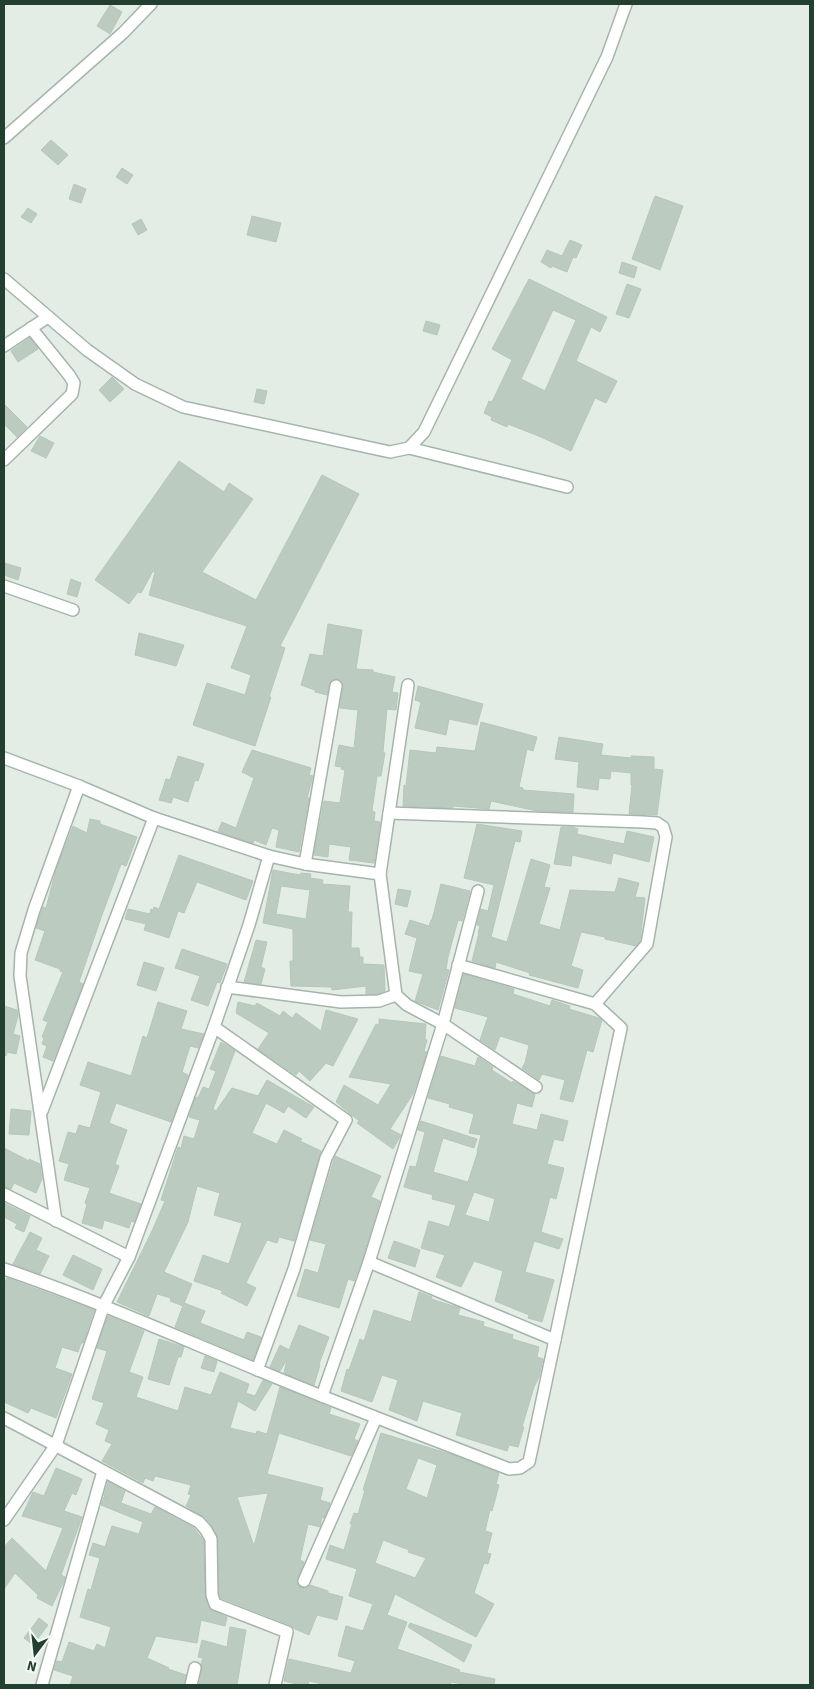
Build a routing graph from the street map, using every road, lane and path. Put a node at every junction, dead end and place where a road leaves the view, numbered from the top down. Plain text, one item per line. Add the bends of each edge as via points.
1 (150, 4) edge
2 (626, 4) edge
3 (4, 138) edge
4 (4, 280) edge
5 (48, 317) junction
6 (31, 328) junction
7 (4, 346) edge
8 (409, 448) junction
9 (4, 460) edge
10 (567, 487) dead end
11 (4, 586) edge
12 (73, 610) dead end
13 (408, 685) dead end
14 (336, 686) dead end
15 (4, 758) edge
16 (79, 786) junction
17 (389, 813) junction
18 (154, 818) junction
19 (269, 856) junction
20 (305, 864) junction
21 (380, 874) junction
22 (478, 891) dead end
23 (458, 965) junction
24 (227, 987) junction
25 (396, 995) junction
26 (595, 1004) junction
27 (443, 1024) junction
28 (214, 1026) junction
29 (536, 1087) dead end
30 (41, 1113) junction
31 (4, 1194) edge
32 (56, 1222) junction
33 (129, 1257) junction
34 (369, 1262) junction
35 (4, 1269) edge
36 (104, 1306) junction
37 (555, 1340) junction
38 (257, 1370) junction
39 (322, 1396) junction
40 (4, 1418) edge
41 (376, 1418) junction
42 (56, 1445) junction
43 (103, 1471) junction
44 (4, 1520) edge
45 (304, 1581) dead end
46 (195, 1668) dead end
47 (42, 1685) edge
48 (191, 1685) edge
49 (275, 1685) edge

1 - 3 street via 123,33
2 - 8 street via 599,75 424,432
4 - 5 street
5 - 6 street
5 - 8 street via 135,384 182,407 390,452
6 - 7 street
6 - 9 street via 69,374 74,384 72,394
8 - 10 street
11 - 12 street
13 - 17 street
14 - 20 street
15 - 16 street
16 - 18 street
16 - 30 street via 21,953 20,976
17 - 21 street
17 - 26 street via 644,822 664,827 666,837 647,944
18 - 19 street
18 - 30 street
19 - 20 street
19 - 24 street
20 - 21 street
21 - 25 street
22 - 23 street
23 - 26 street
23 - 27 street
24 - 25 street via 341,1002 379,1001
24 - 28 street
25 - 27 street via 407,1005
26 - 37 street via 621,1028
27 - 29 street
27 - 34 street
28 - 33 street
28 - 38 street via 346,1120 326,1158 294,1269
30 - 32 street
31 - 32 street
32 - 33 street
33 - 36 street
34 - 37 street
34 - 39 street
35 - 36 street
36 - 38 street
36 - 42 street
37 - 41 street via 529,1462 520,1468 509,1469
38 - 39 street
39 - 41 street
40 - 42 street
41 - 45 street
42 - 43 street
42 - 44 street
43 - 47 street
43 - 49 street via 199,1522 206,1530 211,1540 215,1604 286,1632
46 - 48 street

